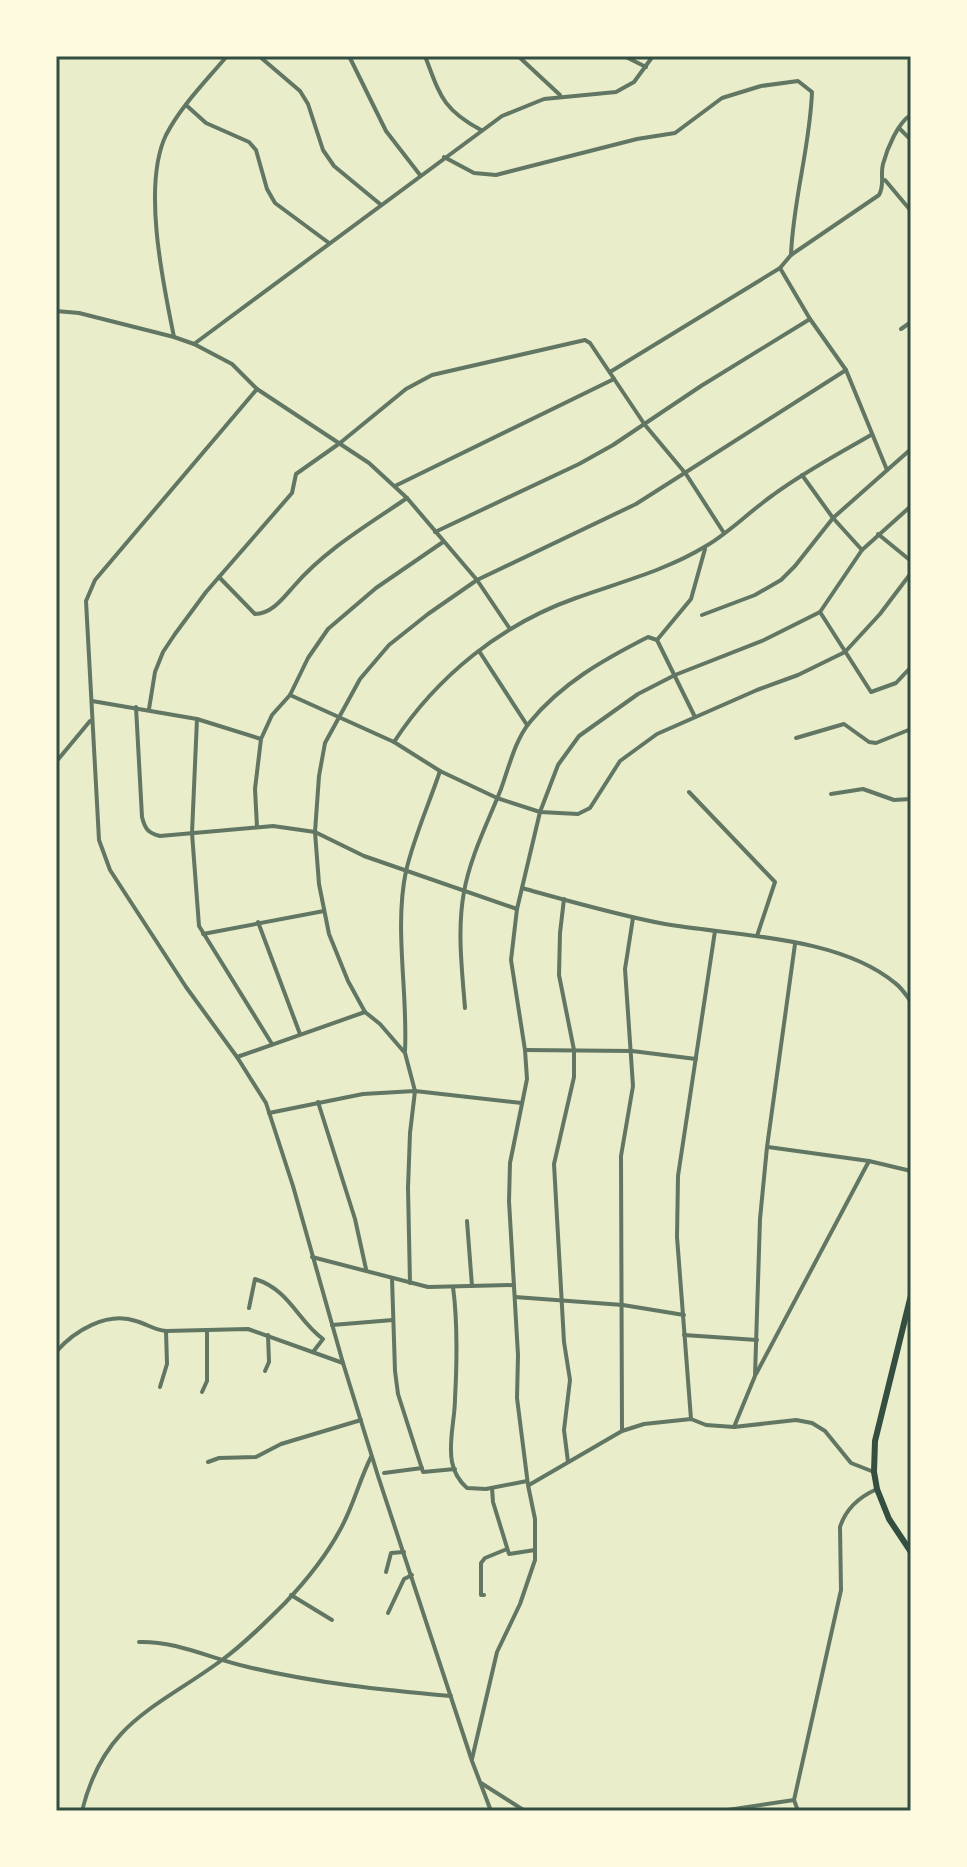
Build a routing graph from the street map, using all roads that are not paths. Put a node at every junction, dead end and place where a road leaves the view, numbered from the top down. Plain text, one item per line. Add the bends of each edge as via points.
1 (227, 56) edge
2 (259, 56) edge
3 (277, 56) edge
4 (349, 56) edge
5 (425, 56) edge
6 (518, 56) edge
7 (624, 56) edge
8 (653, 56) edge
9 (271, 65) junction
10 (646, 67) junction
11 (562, 97) junction
12 (186, 105) junction
13 (911, 115) edge
14 (899, 128) junction
15 (481, 130) junction
16 (911, 140) edge
17 (444, 157) junction
18 (420, 175) junction
19 (883, 179) junction
20 (381, 205) junction
21 (911, 211) edge
22 (329, 243) junction
23 (791, 255) junction
24 (780, 268) junction
25 (56, 311) edge
26 (810, 319) junction
27 (911, 322) edge
28 (901, 329) dead end
29 (174, 337) junction
30 (194, 344) junction
31 (846, 370) junction
32 (610, 372) junction
33 (614, 379) junction
34 (257, 389) junction
35 (645, 425) junction
36 (871, 435) junction
37 (340, 443) junction
38 (911, 449) edge
39 (887, 471) junction
40 (686, 474) junction
41 (802, 475) junction
42 (395, 486) junction
43 (407, 498) junction
44 (911, 506) edge
45 (833, 518) junction
46 (435, 532) junction
47 (724, 533) junction
48 (878, 534) junction
49 (443, 542) junction
50 (706, 546) junction
51 (862, 550) junction
52 (911, 561) edge
53 (911, 573) edge
54 (219, 577) junction
55 (477, 580) junction
56 (820, 612) junction
57 (702, 615) dead end
58 (510, 629) junction
59 (657, 640) junction
60 (479, 651) junction
61 (845, 652) junction
62 (911, 667) edge
63 (675, 675) junction
64 (290, 695) junction
65 (92, 701) junction
66 (136, 707) junction
67 (149, 709) junction
68 (339, 717) junction
69 (695, 717) junction
70 (92, 719) junction
71 (197, 719) junction
72 (527, 725) junction
73 (911, 729) edge
74 (796, 738) dead end
75 (261, 739) junction
76 (394, 742) junction
77 (56, 762) edge
78 (440, 771) junction
79 (689, 792) dead end
80 (831, 794) dead end
81 (497, 798) junction
82 (911, 799) edge
83 (540, 812) junction
84 (257, 827) junction
85 (315, 832) junction
86 (192, 833) junction
87 (406, 872) junction
88 (522, 888) junction
89 (464, 892) junction
90 (564, 899) junction
91 (517, 909) junction
92 (324, 911) junction
93 (633, 918) junction
94 (258, 922) junction
95 (715, 931) junction
96 (203, 934) junction
97 (757, 936) junction
98 (795, 944) junction
99 (911, 1002) edge
100 (465, 1008) dead end
101 (365, 1012) junction
102 (300, 1034) junction
103 (272, 1044) junction
104 (525, 1050) junction
105 (574, 1050) junction
106 (632, 1051) junction
107 (405, 1053) junction
108 (237, 1057) junction
109 (696, 1059) junction
110 (415, 1091) junction
111 (318, 1102) junction
112 (522, 1103) junction
113 (269, 1113) junction
114 (767, 1147) junction
115 (869, 1161) junction
116 (911, 1171) edge
117 (467, 1221) dead end
118 (312, 1257) junction
119 (366, 1270) junction
120 (392, 1278) junction
121 (410, 1283) junction
122 (514, 1285) junction
123 (472, 1286) junction
124 (453, 1287) junction
125 (911, 1295) edge
126 (514, 1297) junction
127 (562, 1300) junction
128 (623, 1305) junction
129 (249, 1308) dead end
130 (684, 1315) junction
131 (393, 1320) junction
132 (332, 1325) junction
133 (207, 1330) junction
134 (166, 1331) junction
135 (268, 1335) junction
136 (684, 1335) junction
137 (757, 1340) junction
138 (56, 1352) edge
139 (313, 1352) junction
140 (343, 1363) junction
141 (265, 1371) dead end
142 (755, 1376) junction
143 (160, 1387) dead end
144 (202, 1392) dead end
145 (691, 1419) junction
146 (361, 1420) junction
147 (734, 1427) junction
148 (622, 1431) junction
149 (372, 1457) junction
150 (208, 1462) dead end
151 (568, 1462) junction
152 (422, 1468) junction
153 (455, 1469) junction
154 (874, 1472) junction
155 (384, 1473) dead end
156 (527, 1483) junction
157 (492, 1488) junction
158 (877, 1489) junction
159 (507, 1549) junction
160 (535, 1550) junction
161 (404, 1552) junction
162 (911, 1552) edge
163 (386, 1572) dead end
164 (412, 1575) junction
165 (291, 1595) junction
166 (484, 1595) dead end
167 (388, 1613) dead end
168 (332, 1620) dead end
169 (139, 1642) dead end
170 (223, 1660) junction
171 (451, 1696) junction
172 (472, 1761) junction
173 (479, 1781) junction
174 (794, 1800) junction
175 (82, 1811) edge
176 (491, 1811) edge
177 (525, 1811) edge
178 (721, 1811) edge
179 (798, 1811) edge

1 - 12 street
2 - 9 street
3 - 9 street
4 - 18 street via 386,131
5 - 15 street via 443,99 456,116
6 - 11 street
7 - 10 street
8 - 10 street
9 - 20 street via 300,91 334,166
10 - 11 street via 616,92
11 - 15 street via 528,105
12 - 22 street via 206,123 249,142 275,203
12 - 29 street via 167,134 154,184
13 - 14 street
14 - 16 street
14 - 19 street via 883,163
15 - 17 street
17 - 18 street
17 - 23 street via 474,173 496,175 675,133 722,98 798,81 812,92
18 - 20 street
19 - 21 street
19 - 23 street via 879,195
20 - 22 street
22 - 30 street
23 - 24 street
24 - 26 street
24 - 32 street
25 - 29 street
26 - 31 street
26 - 35 street
27 - 28 street
29 - 30 street
30 - 34 street via 232,364
31 - 36 street
31 - 40 street
32 - 33 street
32 - 37 street via 590,343 580,340 449,369 406,389
33 - 35 street
33 - 42 street
34 - 37 street
34 - 65 street via 95,580 86,601
35 - 40 street
35 - 46 street via 579,464
36 - 39 street
36 - 41 street
37 - 42 street
37 - 54 street via 296,474 292,493
38 - 39 street
39 - 45 street
40 - 47 street
40 - 55 street via 636,504
41 - 45 street
41 - 47 street
42 - 43 street
43 - 46 street
43 - 54 street via 340,543 266,613 255,614
44 - 48 street
45 - 51 street
45 - 57 street via 781,580
46 - 49 street
47 - 50 street
48 - 51 street
48 - 52 street
49 - 55 street
49 - 64 street via 328,629
50 - 58 street via 634,580 554,606
50 - 59 street via 691,599
51 - 56 street
53 - 61 street
54 - 67 street via 163,652
55 - 58 street
55 - 68 street via 389,645 360,679
56 - 61 street
56 - 63 street
58 - 60 street
59 - 63 street
59 - 72 street via 648,637 581,674
60 - 72 street
60 - 76 street via 430,694
61 - 62 street via 871,692 896,683
61 - 69 street
63 - 69 street
63 - 83 street via 579,736 558,765
64 - 68 street
64 - 75 street via 272,715
65 - 66 street
65 - 70 street
66 - 67 street
66 - 86 street via 144,828 160,836
67 - 71 street
68 - 76 street
68 - 85 street via 325,743
69 - 83 street via 657,734 620,761 590,808 566,815
70 - 77 street
70 - 108 street via 103,854 186,987
71 - 75 street
71 - 86 street
72 - 81 street
73 - 74 street via 876,743 844,724
75 - 84 street
76 - 78 street
78 - 81 street
78 - 87 street
79 - 97 street via 775,882
80 - 82 street via 863,789 894,800
81 - 83 street
81 - 89 street
83 - 88 street
84 - 85 street
84 - 86 street
85 - 87 street
85 - 92 street
86 - 96 street
87 - 89 street
87 - 107 street
88 - 90 street
88 - 91 street
89 - 91 street
89 - 100 street
90 - 93 street
90 - 105 street via 559,975
91 - 104 street via 511,960
92 - 94 street
92 - 101 street via 333,945
93 - 95 street
93 - 106 street via 625,969
94 - 96 street
94 - 102 street
95 - 97 street
95 - 109 street
96 - 103 street
97 - 98 street
98 - 99 street via 835,952 879,971
98 - 114 street
101 - 102 street
101 - 107 street
102 - 103 street
103 - 108 street
104 - 105 street
104 - 112 street
105 - 106 street
105 - 127 street via 570,1097 554,1164
106 - 109 street
106 - 128 street via 633,1086 621,1156
107 - 110 street
108 - 113 street
109 - 130 street via 678,1176
110 - 111 street
110 - 112 street
110 - 121 street via 408,1188
111 - 113 street
111 - 119 street
112 - 122 street via 510,1163
113 - 118 street
114 - 115 street
114 - 137 street
115 - 116 street
115 - 142 street
117 - 123 street
118 - 119 street
118 - 132 street
119 - 120 street
120 - 121 street
120 - 131 street
121 - 124 street
122 - 123 street
122 - 126 street
123 - 124 street
124 - 153 street
125 - 154 main road via 875,1441
126 - 127 street
126 - 156 street via 517,1398
127 - 128 street
127 - 151 street via 570,1380 564,1430
128 - 130 street
128 - 148 street
129 - 139 street via 255,1279 269,1283 323,1339
130 - 136 street
131 - 132 street
131 - 152 street via 398,1394
132 - 140 street
133 - 134 street
133 - 135 street via 248,1329
133 - 144 street via 207,1381
134 - 138 street via 134,1320 108,1320 79,1330
134 - 143 street via 167,1364
135 - 139 street
135 - 141 street
136 - 137 street
136 - 145 street
137 - 142 street
139 - 140 street
140 - 146 street
142 - 147 street
145 - 147 street
145 - 148 street
146 - 149 street
146 - 150 street via 256,1457
147 - 154 street via 812,1423 851,1463
148 - 151 street
149 - 161 street
149 - 165 street via 336,1538
151 - 156 street
152 - 153 street
152 - 155 street
153 - 157 street via 467,1488
154 - 158 main road
156 - 157 street
156 - 160 street
157 - 159 street
158 - 162 main road
158 - 174 street via 855,1503 840,1527 841,1590
159 - 160 street via 509,1554
159 - 166 street via 481,1563
160 - 172 street via 520,1604 497,1652
161 - 163 street via 391,1553
161 - 164 street
164 - 167 street via 404,1579
164 - 171 street
165 - 168 street
165 - 170 street
169 - 170 street via 163,1643
170 - 171 street via 334,1684
170 - 175 street via 125,1729 96,1768
171 - 172 street
172 - 173 street
173 - 176 street
173 - 177 street
174 - 178 street
174 - 179 street

